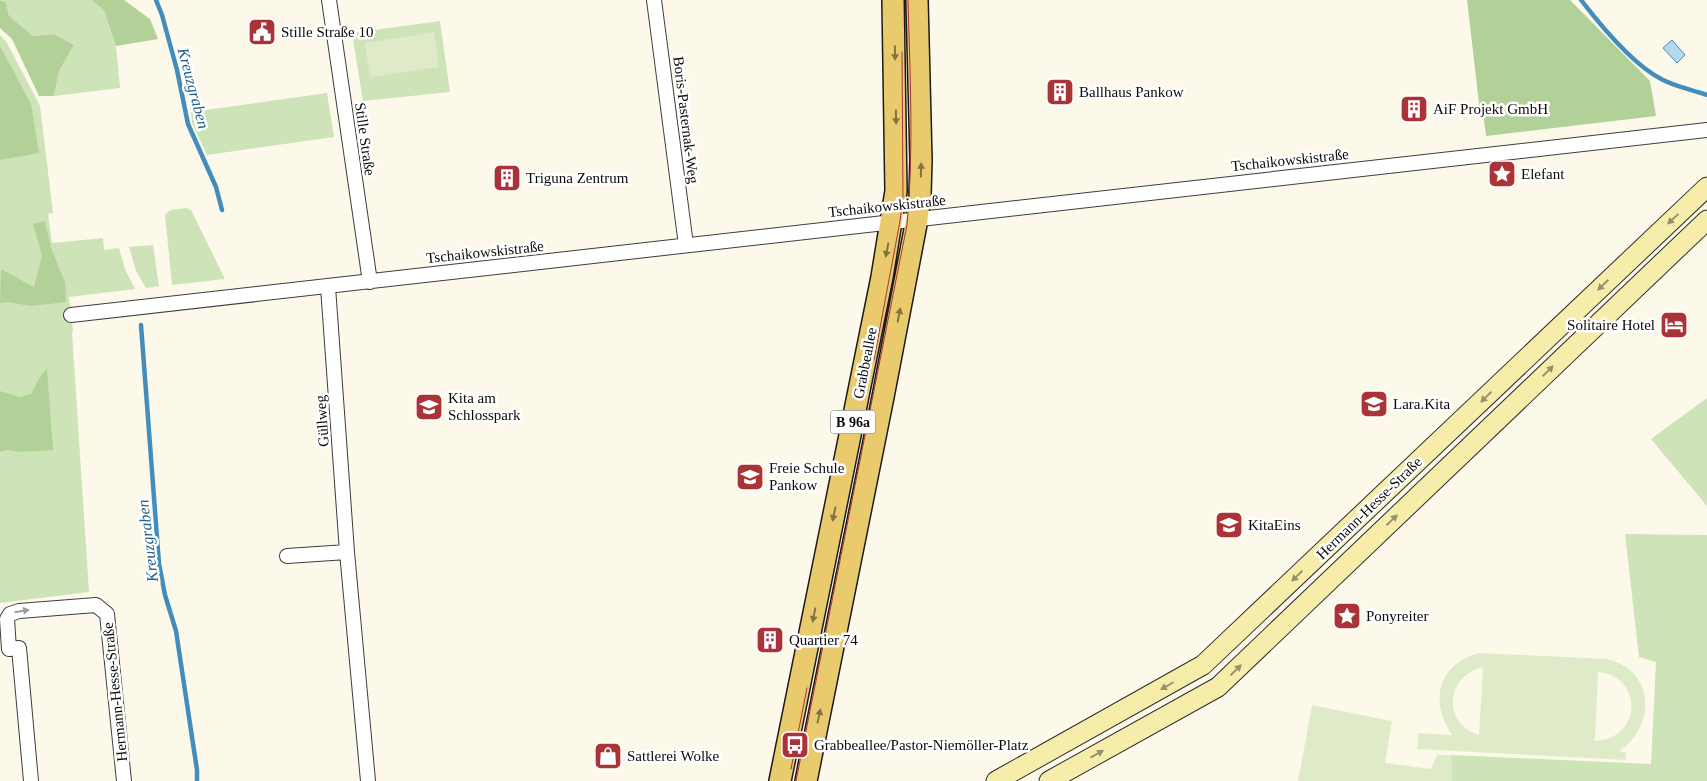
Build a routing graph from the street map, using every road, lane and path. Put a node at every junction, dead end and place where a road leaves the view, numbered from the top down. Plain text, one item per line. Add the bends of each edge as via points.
1 (329, 0) edge
2 (654, 0) edge
3 (893, 0) edge
4 (917, 0) edge
5 (1707, 130) edge
6 (1707, 187) edge
7 (917, 219) junction
8 (1707, 220) edge
9 (892, 222) junction
10 (686, 245) junction
11 (370, 282) junction
12 (328, 287) junction
13 (72, 315) dead end
14 (348, 552) junction
15 (288, 556) dead end
16 (31, 781) edge
17 (124, 781) edge
18 (368, 781) edge
19 (780, 781) edge
20 (806, 781) edge
21 (996, 781) edge
22 (1049, 781) edge

1 - 11 street, Stille Straße
2 - 10 street, Boris-Pasternak-Weg
3 -> 9 main road, Grabbeallee / B 96a via 896,191
7 -> 4 main road, Grabbeallee / B 96a via 921,160
5 - 7 street, Tschaikowskistraße
6 -> 21 main road, Hermann-Hesse-Straße via 1203,665
7 - 9 street, Tschaikowskistraße
20 -> 7 main road, Grabbeallee / B 96a
22 -> 8 main road, Hermann-Hesse-Straße via 1218,687
9 - 10 street, Tschaikowskistraße
9 -> 19 main road, Grabbeallee / B 96a
10 - 11 street, Tschaikowskistraße
11 - 12 street, Tschaikowskistraße
12 - 13 street, Tschaikowskistraße
12 - 14 street, Güllweg
14 - 15 street
14 - 18 street, Güllweg
16 -> 17 street, Hermann-Hesse-Straße via 19,648 9,649 7,619 19,610 96,605 107,614

